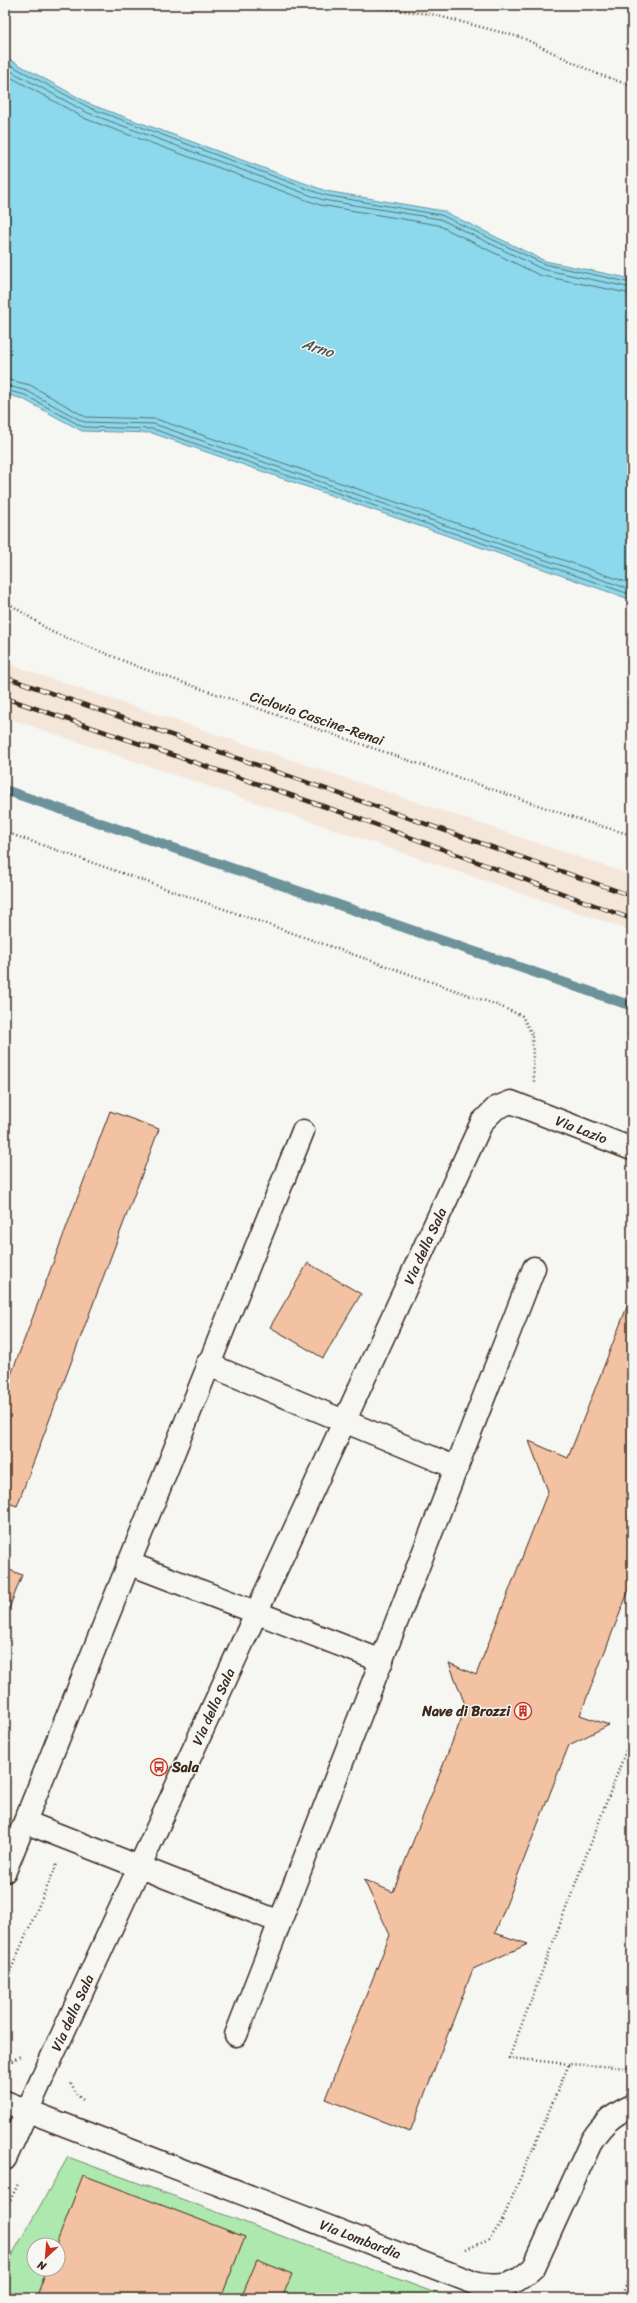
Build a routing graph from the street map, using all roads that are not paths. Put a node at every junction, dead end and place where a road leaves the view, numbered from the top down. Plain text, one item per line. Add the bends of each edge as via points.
1 (530, 1109) joint
2 (303, 1131) dead end
3 (632, 1149) edge
4 (534, 1268) dead end
5 (207, 1364) junction
6 (344, 1421) junction
7 (456, 1468) junction
8 (128, 1563) junction
9 (256, 1612) junction
10 (382, 1661) junction
11 (25, 1822) junction
12 (140, 1867) junction
13 (5, 1870) edge
14 (280, 1922) junction
15 (236, 2035) dead end
16 (5, 2102) edge
17 (632, 2106) edge
18 (28, 2111) junction
19 (5, 2159) edge

1 - 3 street, Via Lazio
1 - 6 street, Via della Sala via 511,1102 496,1108 482,1122
2 - 5 street
4 - 7 street
5 - 6 street
5 - 8 street
6 - 7 street
6 - 9 street, Via della Sala
7 - 10 street
8 - 9 street
8 - 11 street
9 - 10 street
9 - 12 street, Via della Sala
10 - 14 street
11 - 12 street
11 - 13 street
12 - 14 street
12 - 18 street, Via della Sala
14 - 15 street
16 - 18 street, Via Lombardia
17 - 18 street, Via Lombardia via 618,2112 602,2125 592,2140 534,2267 521,2279 506,2286 477,2284
18 - 19 street, Via della Sala

